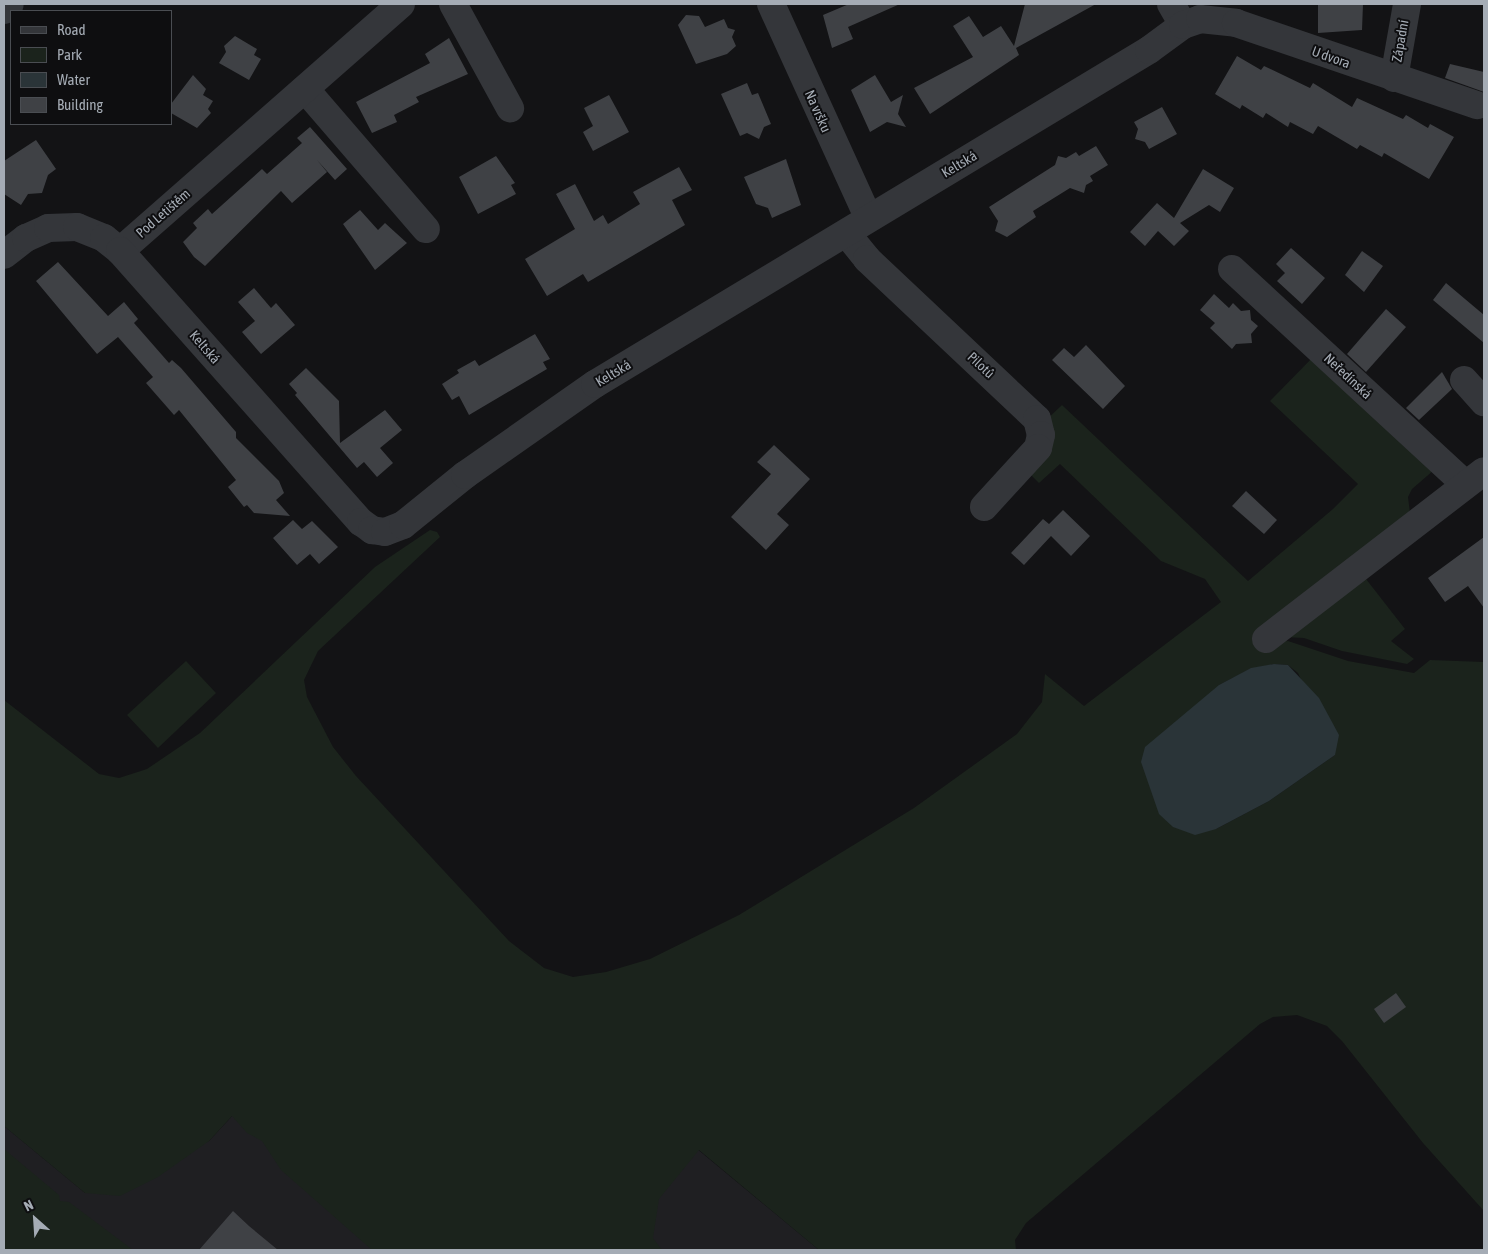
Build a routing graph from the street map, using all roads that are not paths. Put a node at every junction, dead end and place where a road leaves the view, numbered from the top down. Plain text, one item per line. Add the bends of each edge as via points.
1 (10, 4) edge
2 (401, 4) edge
3 (453, 4) edge
4 (771, 4) edge
5 (1407, 4) edge
6 (4, 10) edge
7 (1177, 14) edge
8 (1394, 78) junction
9 (305, 88) junction
10 (1477, 105) dead end
11 (510, 108) dead end
12 (868, 217) junction
13 (426, 229) dead end
14 (847, 234) junction
15 (120, 250) junction
16 (4, 255) edge
17 (1232, 269) dead end
18 (1464, 380) dead end
19 (1484, 402) edge
20 (1474, 477) edge
21 (984, 507) dead end
22 (1266, 639) dead end

1 - 6 street
2 - 9 street, Pod Letištěm
3 - 11 street
4 - 12 street, Na vršku
5 - 8 street, Západní
7 - 8 street, U dvora via 1236,23
7 - 12 street, Keltská via 1149,50
8 - 10 street, U dvora
9 - 13 street
9 - 15 street, Pod Letištěm
12 - 14 street, Keltská
14 - 15 street, Keltská via 595,384 465,475 403,525 385,532 368,528 346,507
14 - 21 street, Pilotů via 867,259 1037,420 1041,435 1038,448
15 - 16 street via 90,231 64,225 36,232
17 - 20 street, Neředínská
18 - 19 street
20 - 22 street, Neředínská

